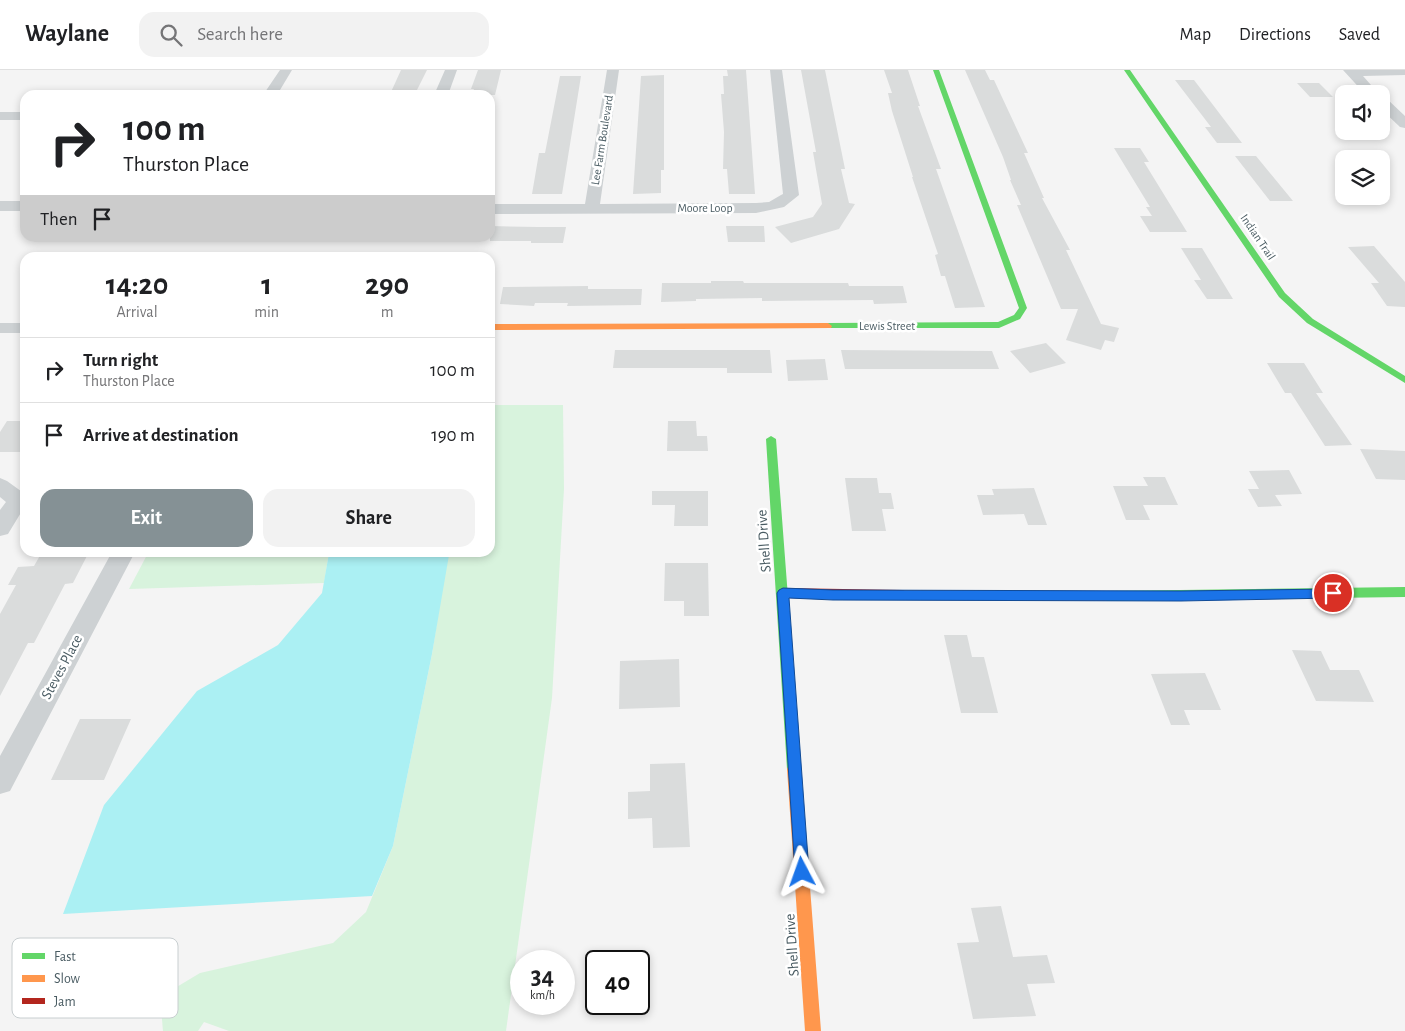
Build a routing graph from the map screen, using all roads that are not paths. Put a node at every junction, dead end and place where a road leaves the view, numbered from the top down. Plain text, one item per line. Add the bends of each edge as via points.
1 (286, 70) edge
2 (451, 70) edge
3 (613, 70) edge
4 (776, 70) edge
5 (936, 70) edge
6 (1127, 70) edge
7 (1405, 71) edge
8 (1350, 72) edge
9 (1364, 85) edge
10 (273, 90) edge
11 (443, 90) edge
12 (1390, 110) edge
13 (0, 116) edge
14 (20, 116) edge
15 (1405, 124) edge
16 (0, 206) edge
17 (20, 206) edge
18 (495, 209) edge
19 (592, 209) junction
20 (495, 327) edge
21 (0, 328) edge
22 (20, 328) edge
23 (1405, 380) edge
24 (771, 439) dead end
25 (0, 486) edge
26 (0, 528) edge
27 (121, 557) edge
28 (1405, 592) edge
29 (783, 593) junction
30 (0, 782) edge
31 (813, 1031) edge

1 - 10 street
2 - 11 street
3 - 19 street, Lee Farm Boulevard
4 - 19 street, Moore Loop via 791,195 784,202 756,208
5 - 20 street, Lewis Street via 1023,308 1017,317 999,326
6 - 23 street, Indian Trail via 1282,295 1310,321
7 - 8 street
8 - 9 street
12 - 15 street
13 - 14 street
16 - 17 street
18 - 19 street, Moore Loop
21 - 22 street
24 - 29 street, Shell Drive
25 - 26 street via 18,500
27 - 30 street, Steves Place
28 - 29 street via 1200,596
29 - 31 street, Shell Drive

